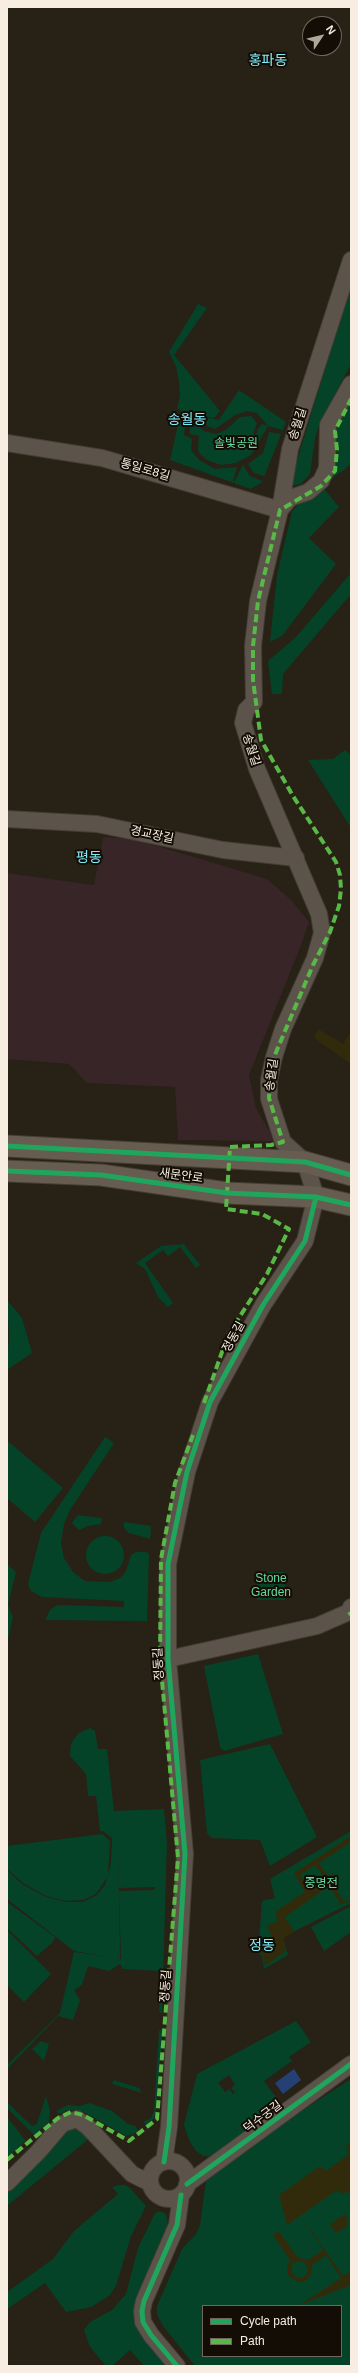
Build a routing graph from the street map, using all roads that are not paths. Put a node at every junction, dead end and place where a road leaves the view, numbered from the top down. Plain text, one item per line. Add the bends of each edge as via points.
1 (351, 260) edge
2 (351, 384) edge
3 (7, 443) edge
4 (280, 510) junction
5 (7, 819) edge
6 (296, 858) junction
7 (7, 1146) edge
8 (306, 1162) junction
9 (7, 1170) edge
10 (351, 1175) edge
11 (316, 1197) junction
12 (351, 1205) edge
13 (351, 1607) edge
14 (168, 1659) junction
15 (351, 2064) edge
16 (164, 2162) junction
17 (7, 2183) edge
18 (150, 2183) junction
19 (184, 2190) junction
20 (177, 2366) edge

1 - 4 street, 송월길 via 292,443
2 - 4 street via 328,425 327,468 321,481 308,492 290,498
3 - 4 street, 통일로8길 via 102,458
4 - 6 street, 송월길 via 258,601 253,646 254,702 246,710 243,723 257,769
5 - 6 street, 경교장길 via 97,824 223,850
6 - 8 street, 송월길 via 319,914 322,933 314,962 284,1027 274,1057 269,1080 269,1099 283,1142
7 - 8 main road, 새문안로
8 - 10 main road, 새문안로
8 - 11 street
9 - 11 main road, 새문안로 via 101,1175 227,1193
11 - 12 main road, 새문안로
11 - 14 street, 정동길 via 305,1241 263,1305 210,1402 187,1472 168,1564
13 - 14 street, 정동길 via 349,1612 317,1626
14 - 16 street, 정동길 via 186,1854 169,2127
15 - 19 street, 덕수궁길
16 - 18 street via 153,2170
16 - 19 street via 180,2165 186,2174
17 - 18 street via 62,2124 76,2119 88,2127 132,2174
18 - 19 street via 154,2192 163,2198 172,2199
19 - 20 street via 177,2225 142,2311 143,2322 150,2335

